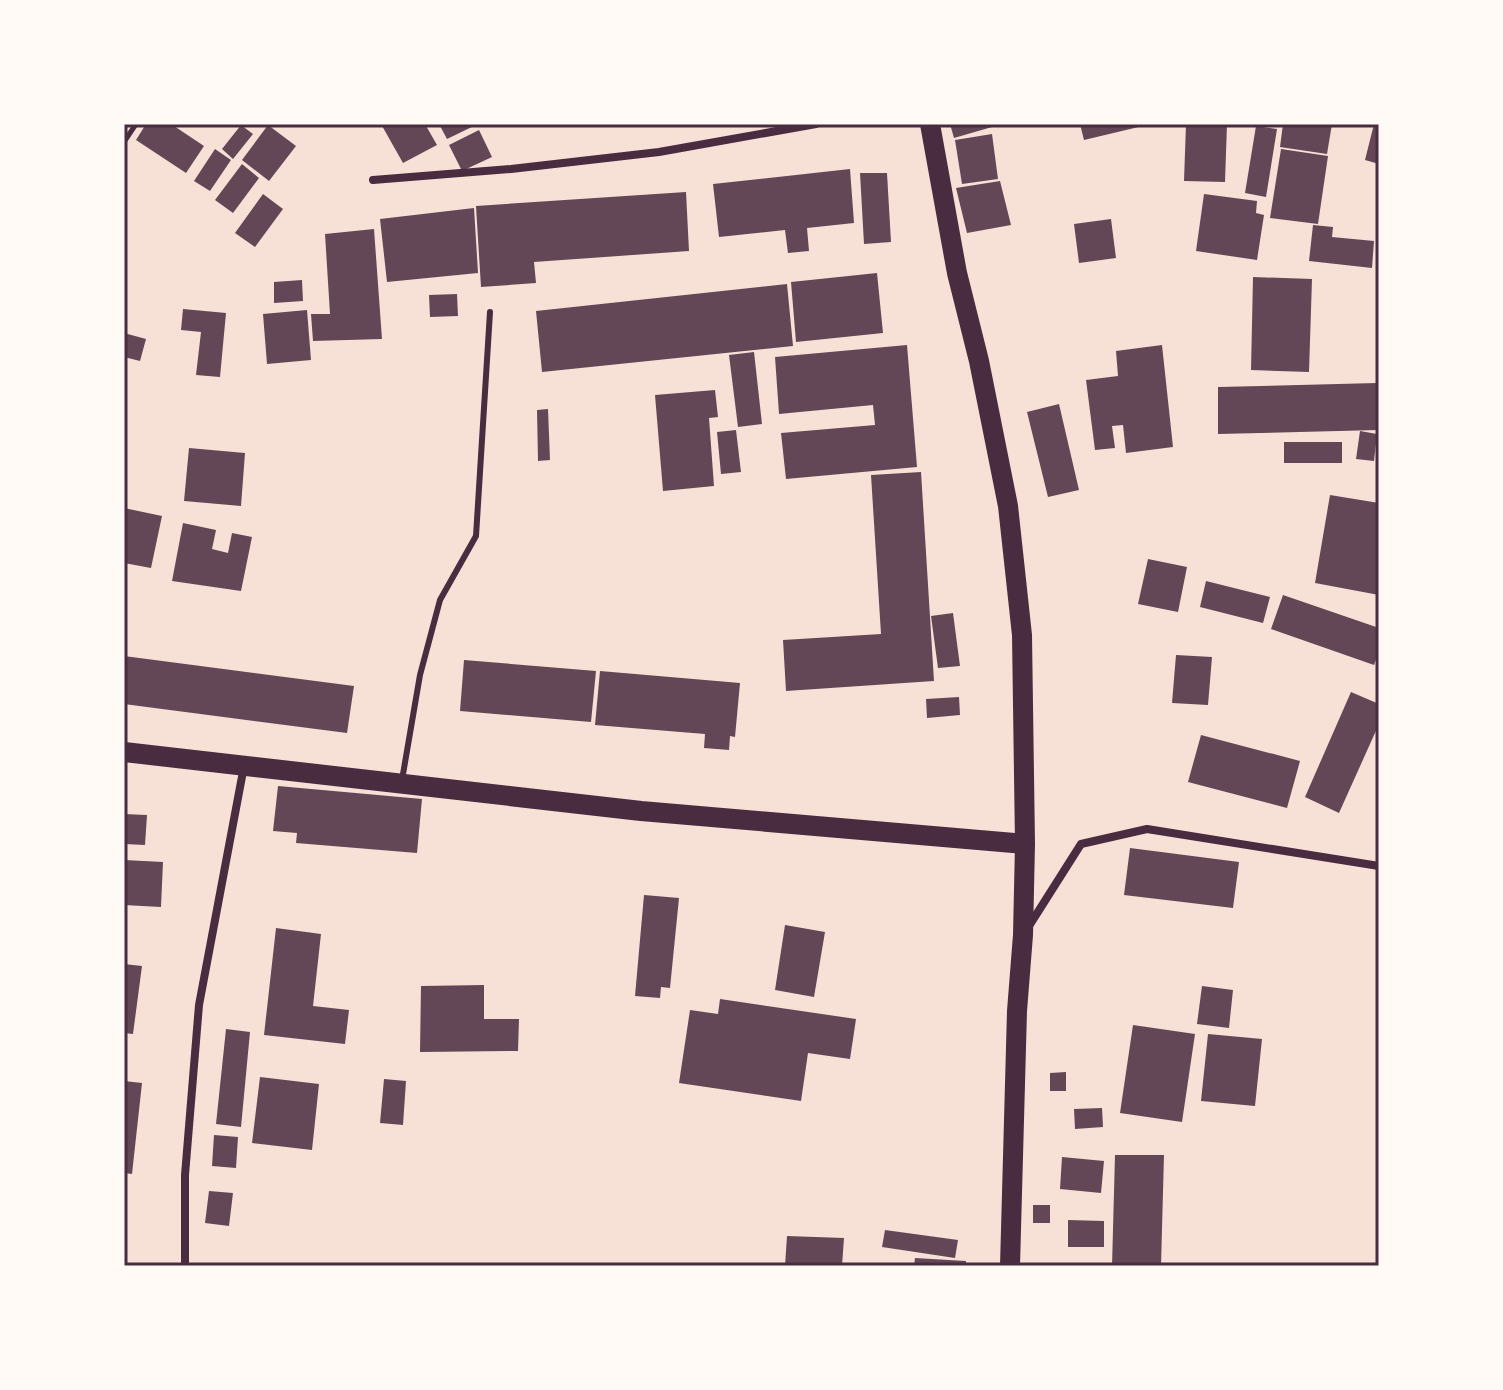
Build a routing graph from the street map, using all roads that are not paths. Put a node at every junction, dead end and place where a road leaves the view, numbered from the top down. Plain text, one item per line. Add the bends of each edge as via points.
1 (816, 124) edge
2 (930, 124) edge
3 (373, 180) dead end
4 (490, 312) dead end
5 (124, 752) edge
6 (245, 765) junction
7 (401, 783) junction
8 (1025, 844) junction
9 (1379, 866) edge
10 (1023, 935) junction
11 (185, 1266) edge
12 (1010, 1266) edge

1 - 3 street via 659,152
2 - 8 main road via 1008,506 1022,635
4 - 7 lane via 476,536 440,600
5 - 6 main road
6 - 7 main road
6 - 11 street via 199,1005 185,1175
7 - 8 main road via 641,811
8 - 10 main road
9 - 10 street via 1147,829 1081,844
10 - 12 main road

